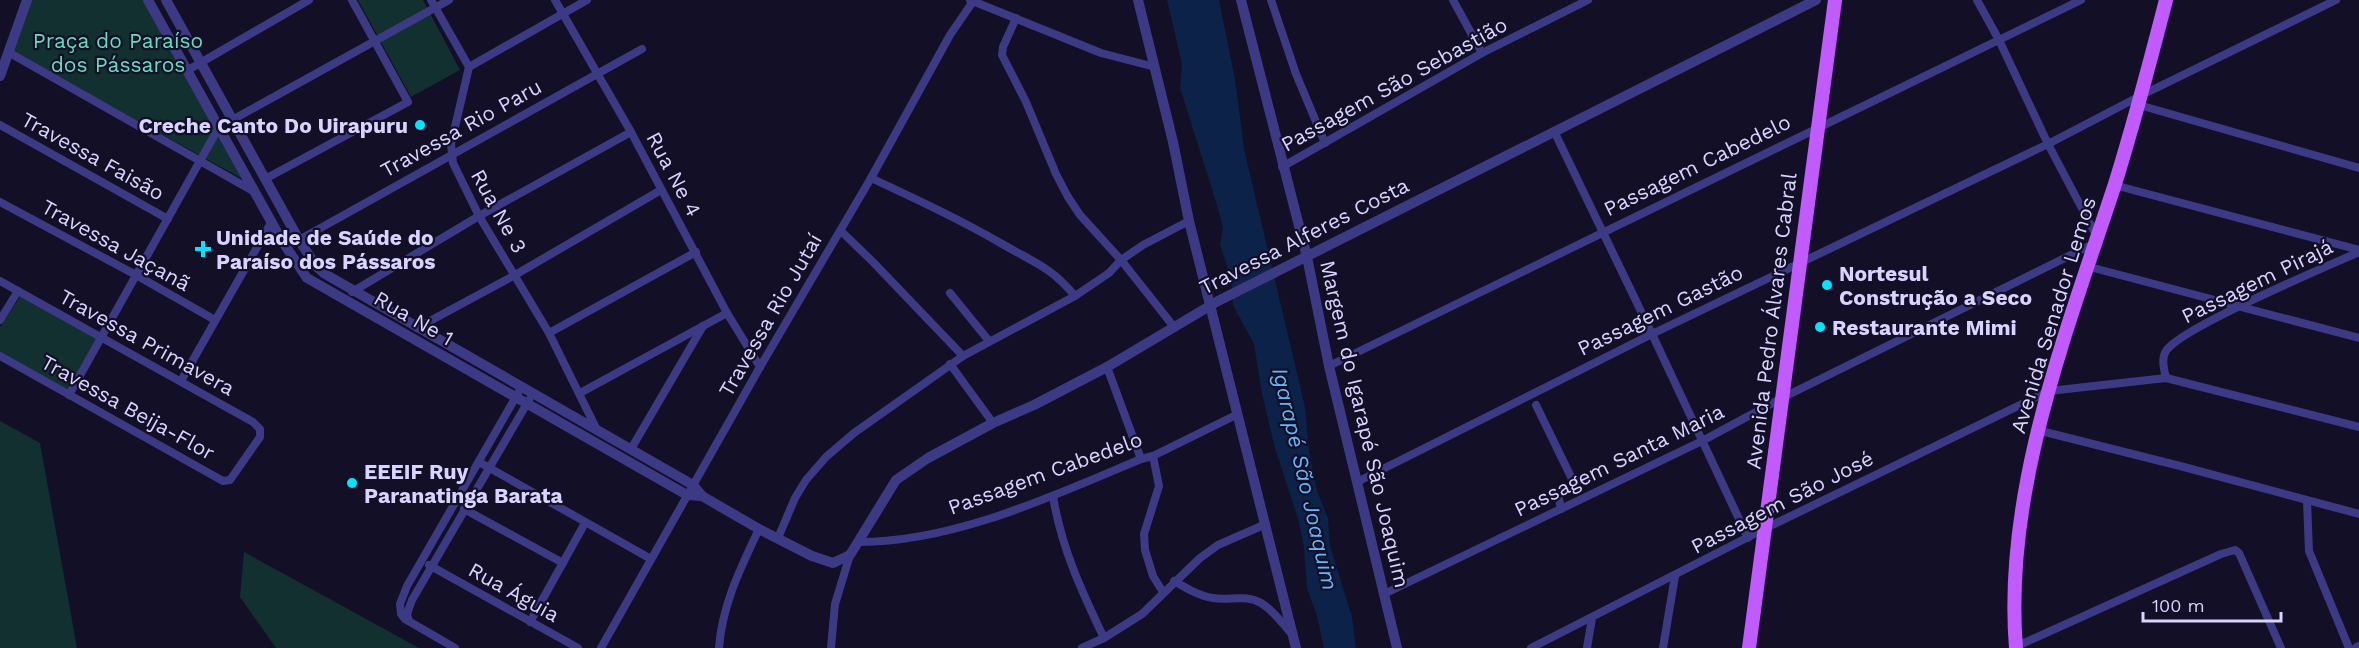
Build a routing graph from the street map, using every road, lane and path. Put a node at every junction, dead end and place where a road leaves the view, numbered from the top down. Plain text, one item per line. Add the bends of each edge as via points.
1 (27, 0) edge
2 (148, 0) edge
3 (167, 0) edge
4 (309, 0) edge
5 (352, 0) edge
6 (449, 0) edge
7 (555, 0) edge
8 (587, 0) edge
9 (1138, 0) edge
10 (1241, 0) edge
11 (1271, 0) edge
12 (1453, 0) edge
13 (1588, 0) edge
14 (1816, 0) edge
15 (1835, 0) edge
16 (1977, 0) edge
17 (2081, 0) edge
18 (2166, 0) edge
19 (2336, 0) edge
20 (972, 1) edge
21 (433, 4) edge
22 (563, 14) junction
23 (1016, 18) junction
24 (1999, 40) junction
25 (374, 41) junction
26 (642, 49) dead end
27 (8, 52) junction
28 (1482, 53) junction
29 (200, 63) junction
30 (469, 67) junction
31 (1155, 67) junction
32 (188, 70) junction
33 (597, 73) junction
34 (0, 76) edge
35 (2140, 100) junction
36 (232, 120) junction
37 (0, 125) edge
38 (219, 127) junction
39 (1817, 128) junction
40 (1554, 131) junction
41 (631, 132) junction
42 (1325, 143) junction
43 (2048, 144) junction
44 (451, 154) junction
45 (200, 161) junction
46 (1282, 167) junction
47 (2359, 168) edge
48 (871, 178) junction
49 (265, 179) junction
50 (2114, 185) junction
51 (661, 190) junction
52 (257, 192) junction
53 (0, 202) edge
54 (479, 216) junction
55 (168, 219) junction
56 (272, 221) junction
57 (1189, 221) junction
58 (841, 231) junction
59 (1604, 232) junction
60 (296, 235) junction
61 (281, 238) junction
62 (2095, 239) junction
63 (2359, 251) edge
64 (696, 252) junction
65 (1303, 259) junction
66 (1121, 260) junction
67 (1801, 261) junction
68 (2086, 266) junction
69 (136, 275) junction
70 (515, 275) junction
71 (0, 281) edge
72 (18, 291) junction
73 (352, 292) junction
74 (950, 293) dead end
75 (1075, 296) junction
76 (1214, 303) junction
77 (2240, 307) junction
78 (727, 312) junction
79 (0, 320) edge
80 (215, 320) junction
81 (704, 326) junction
82 (1174, 327) junction
83 (417, 328) junction
84 (549, 333) junction
85 (1652, 334) junction
86 (102, 337) junction
87 (2359, 338) edge
88 (989, 341) junction
89 (0, 356) edge
90 (963, 356) junction
91 (950, 364) junction
92 (1329, 366) junction
93 (760, 367) junction
94 (1107, 367) junction
95 (2166, 378) junction
96 (181, 381) junction
97 (521, 388) junction
98 (2049, 391) junction
99 (580, 393) junction
100 (69, 395) junction
101 (1784, 397) junction
102 (515, 398) junction
103 (529, 399) junction
104 (1536, 405) dead end
105 (1236, 415) junction
106 (993, 423) junction
107 (2359, 427) edge
108 (597, 430) junction
109 (2037, 430) junction
110 (1702, 441) junction
111 (631, 449) junction
112 (1153, 456) junction
113 (1141, 459) junction
114 (479, 462) junction
115 (489, 468) junction
116 (237, 471) joint
117 (1357, 482) junction
118 (690, 490) junction
119 (1053, 496) junction
120 (2307, 501) junction
121 (453, 508) junction
122 (1561, 509) junction
123 (463, 511) junction
124 (2356, 511) edge
125 (585, 523) junction
126 (1266, 524) junction
127 (759, 529) junction
128 (1764, 529) junction
129 (778, 538) junction
130 (1748, 538) junction
131 (859, 542) junction
132 (850, 555) junction
133 (651, 560) junction
134 (421, 561) junction
135 (563, 563) junction
136 (432, 566) junction
137 (1675, 576) junction
138 (1174, 581) junction
139 (1163, 592) junction
140 (1384, 594) junction
141 (1592, 618) junction
142 (409, 621) junction
143 (530, 622) junction
144 (1292, 634) junction
145 (1104, 638) junction
146 (2015, 647) edge
147 (455, 648) edge
148 (578, 648) edge
149 (601, 648) edge
150 (719, 648) edge
151 (831, 648) edge
152 (1082, 648) edge
153 (1296, 648) edge
154 (1397, 648) edge
155 (1531, 648) edge
156 (1587, 648) edge
157 (1663, 648) edge
158 (1749, 648) edge
159 (2281, 648) edge
160 (2349, 648) edge

1 - 27 street
2 - 32 street, Rua Ne 1
3 - 29 street, Rua Ne 1
4 - 29 street
5 - 25 street
6 - 21 street
7 - 22 street, Rua Ne 4
8 - 22 street
9 - 31 street
10 - 46 street, Margem do Igarapé São Joaquim
11 - 42 street
12 - 28 street
13 - 28 street, Passagem São Sebastião
14 - 40 street, Travessa Alferes Costa
15 - 39 main road, Avenida Pedro Álvares Cabral
16 - 24 street
17 - 24 street, Passagem Cabedelo
18 - 35 main road, Avenida Senador Lemos
19 - 35 street, Passagem Gastão
20 - 23 street
20 - 48 street, Travessa Rio Jutaí
21 - 25 street
21 - 30 street
22 - 30 street
22 - 33 street, Rua Ne 4
23 - 31 street via 1101,53
23 - 66 street via 1003,46 1004,60 1068,197
24 - 39 street, Passagem Cabedelo
24 - 43 street
25 - 36 street
25 - 49 street via 408,101
26 - 33 street, Travessa Rio Paru
27 - 34 street
27 - 45 street
28 - 42 street, Passagem São Sebastião
29 - 32 street
29 - 36 street, Rua Ne 1
30 - 44 street, Rua Ne 3
31 - 57 street
32 - 38 street, Rua Ne 1
33 - 41 street, Rua Ne 4
33 - 44 street, Travessa Rio Paru
35 - 43 street, Passagem Gastão
35 - 47 street
35 - 50 main road, Avenida Senador Lemos
36 - 49 street, Rua Ne 1
37 - 55 street, Travessa Faisão
38 - 45 street
38 - 52 street, Rua Ne 1
39 - 59 street, Passagem Cabedelo
39 - 67 main road, Avenida Pedro Álvares Cabral
40 - 59 street
40 - 65 street, Travessa Alferes Costa
41 - 51 street, Rua Ne 4
41 - 54 street
42 - 46 street, Passagem São Sebastião
43 - 62 street
43 - 67 street, Passagem Gastão
44 - 54 street, Rua Ne 3
44 - 60 street, Travessa Rio Paru
45 - 52 street
45 - 55 street
46 - 65 street, Margem do Igarapé São Joaquim
48 - 58 street, Travessa Rio Jutaí
48 - 75 street via 1039,263
49 - 60 street, Rua Ne 1
50 - 62 main road, Avenida Senador Lemos
50 - 63 street
51 - 64 street, Rua Ne 4
51 - 70 street
52 - 56 street, Rua Ne 1
53 - 69 street, Travessa Jaçanã
54 - 70 street, Rua Ne 3
54 - 73 street
55 - 69 street
56 - 61 street, Rua Ne 1
56 - 80 street
57 - 66 street
57 - 76 street
58 - 90 street
58 - 93 street, Travessa Rio Jutaí
59 - 85 street
59 - 92 street, Passagem Cabedelo
60 - 61 street
60 - 73 street, Rua Ne 1 via 316,266
61 - 102 street, Rua Ne 1 via 307,278
62 - 68 main road, Avenida Senador Lemos
62 - 101 street, Passagem Santa Maria
63 - 77 street, Passagem Pirajá
64 - 78 street, Rua Ne 4
64 - 84 street
65 - 76 street, Travessa Alferes Costa
65 - 92 street, Margem do Igarapé São Joaquim
66 - 75 street
66 - 82 street
67 - 85 street, Passagem Gastão
67 - 101 main road, Avenida Pedro Álvares Cabral
68 - 77 street
68 - 98 main road, Avenida Senador Lemos
69 - 80 street, Travessa Jaçanã
69 - 86 street
70 - 83 street
70 - 84 street, Rua Ne 3
71 - 72 street, Travessa Primavera
72 - 79 street
72 - 86 street, Travessa Primavera
73 - 83 street, Rua Ne 1
74 - 88 street
75 - 88 street
76 - 82 street, Travessa Alferes Costa
76 - 105 street
77 - 87 street
77 - 95 street, Passagem Pirajá via 2169,347 2163,358
78 - 81 street
78 - 93 street, Rua Ne 4
80 - 96 street
81 - 99 street
81 - 111 street
82 - 94 street, Travessa Alferes Costa
83 - 97 street, Rua Ne 1
84 - 99 street, Rua Ne 3
85 - 110 street
85 - 117 street, Passagem Gastão
86 - 96 street, Travessa Primavera
86 - 100 street
88 - 90 street
89 - 100 street, Travessa Beija-Flor
90 - 91 street
91 - 106 street
91 - 129 street via 826,457 795,498
92 - 117 street, Margem do Igarapé São Joaquim
93 - 118 street, Travessa Rio Jutaí
94 - 106 street, Travessa Alferes Costa
94 - 113 street
95 - 98 street, Passagem São José
95 - 107 street
96 - 116 street, Travessa Primavera via 253,422 261,432
97 - 102 street
97 - 103 street, Rua Ne 1
98 - 109 main road, Avenida Senador Lemos
98 - 128 street, Passagem São José
99 - 108 street, Rua Ne 3
100 - 116 street, Travessa Beija-Flor via 223,481 230,480
101 - 110 street, Passagem Santa Maria
101 - 128 main road, Avenida Pedro Álvares Cabral
102 - 103 street, Rua Ne 1
102 - 114 street
103 - 108 street, Rua Ne 1
103 - 115 street
103 - 118 street, Rua Ne 1
104 - 122 street via 1572,480 1558,494
105 - 112 street, Passagem Cabedelo
105 - 126 street
106 - 131 street, Travessa Alferes Costa via 896,480
108 - 111 street, Rua Ne 1
109 - 120 street
109 - 146 main road, Avenida Senador Lemos via 2013,599
110 - 122 street, Passagem Santa Maria
110 - 130 street
111 - 118 street, Rua Ne 1
112 - 113 street, Passagem Cabedelo
112 - 139 street via 1158,486 1146,526 1144,550
113 - 119 street, Passagem Cabedelo
114 - 115 street
114 - 121 street
115 - 123 street
115 - 125 street
117 - 140 street, Margem do Igarapé São Joaquim
118 - 127 street
118 - 133 street, Travessa Rio Jutaí
119 - 131 street, Passagem Cabedelo via 950,529
119 - 145 street via 1078,585
120 - 124 street
120 - 160 street via 2309,551
121 - 123 street
121 - 134 street
122 - 140 street, Passagem Santa Maria
123 - 135 street
123 - 136 street
125 - 133 street
125 - 135 street
126 - 138 street via 1218,545
126 - 144 street
127 - 129 street
127 - 150 street via 726,606
128 - 130 street, Passagem São José
128 - 158 main road, Avenida Pedro Álvares Cabral
129 - 132 street via 833,562
130 - 137 street, Passagem São José
131 - 132 street, Travessa Alferes Costa
132 - 151 street via 835,604
133 - 149 street, Travessa Rio Jutaí
134 - 136 street, Rua Águia
134 - 142 street via 400,604 401,614
135 - 143 street
136 - 142 street via 408,608
136 - 143 street, Rua Águia
137 - 141 street, Passagem São José
137 - 157 street
138 - 139 street
138 - 144 street via 1214,599 1259,602
139 - 145 street via 1142,614
140 - 154 street, Margem do Igarapé São Joaquim
141 - 155 street, Passagem São José
141 - 156 street
142 - 147 street
143 - 148 street, Rua Águia
144 - 153 street
145 - 152 street
146 - 159 street via 2230,550 2239,553

